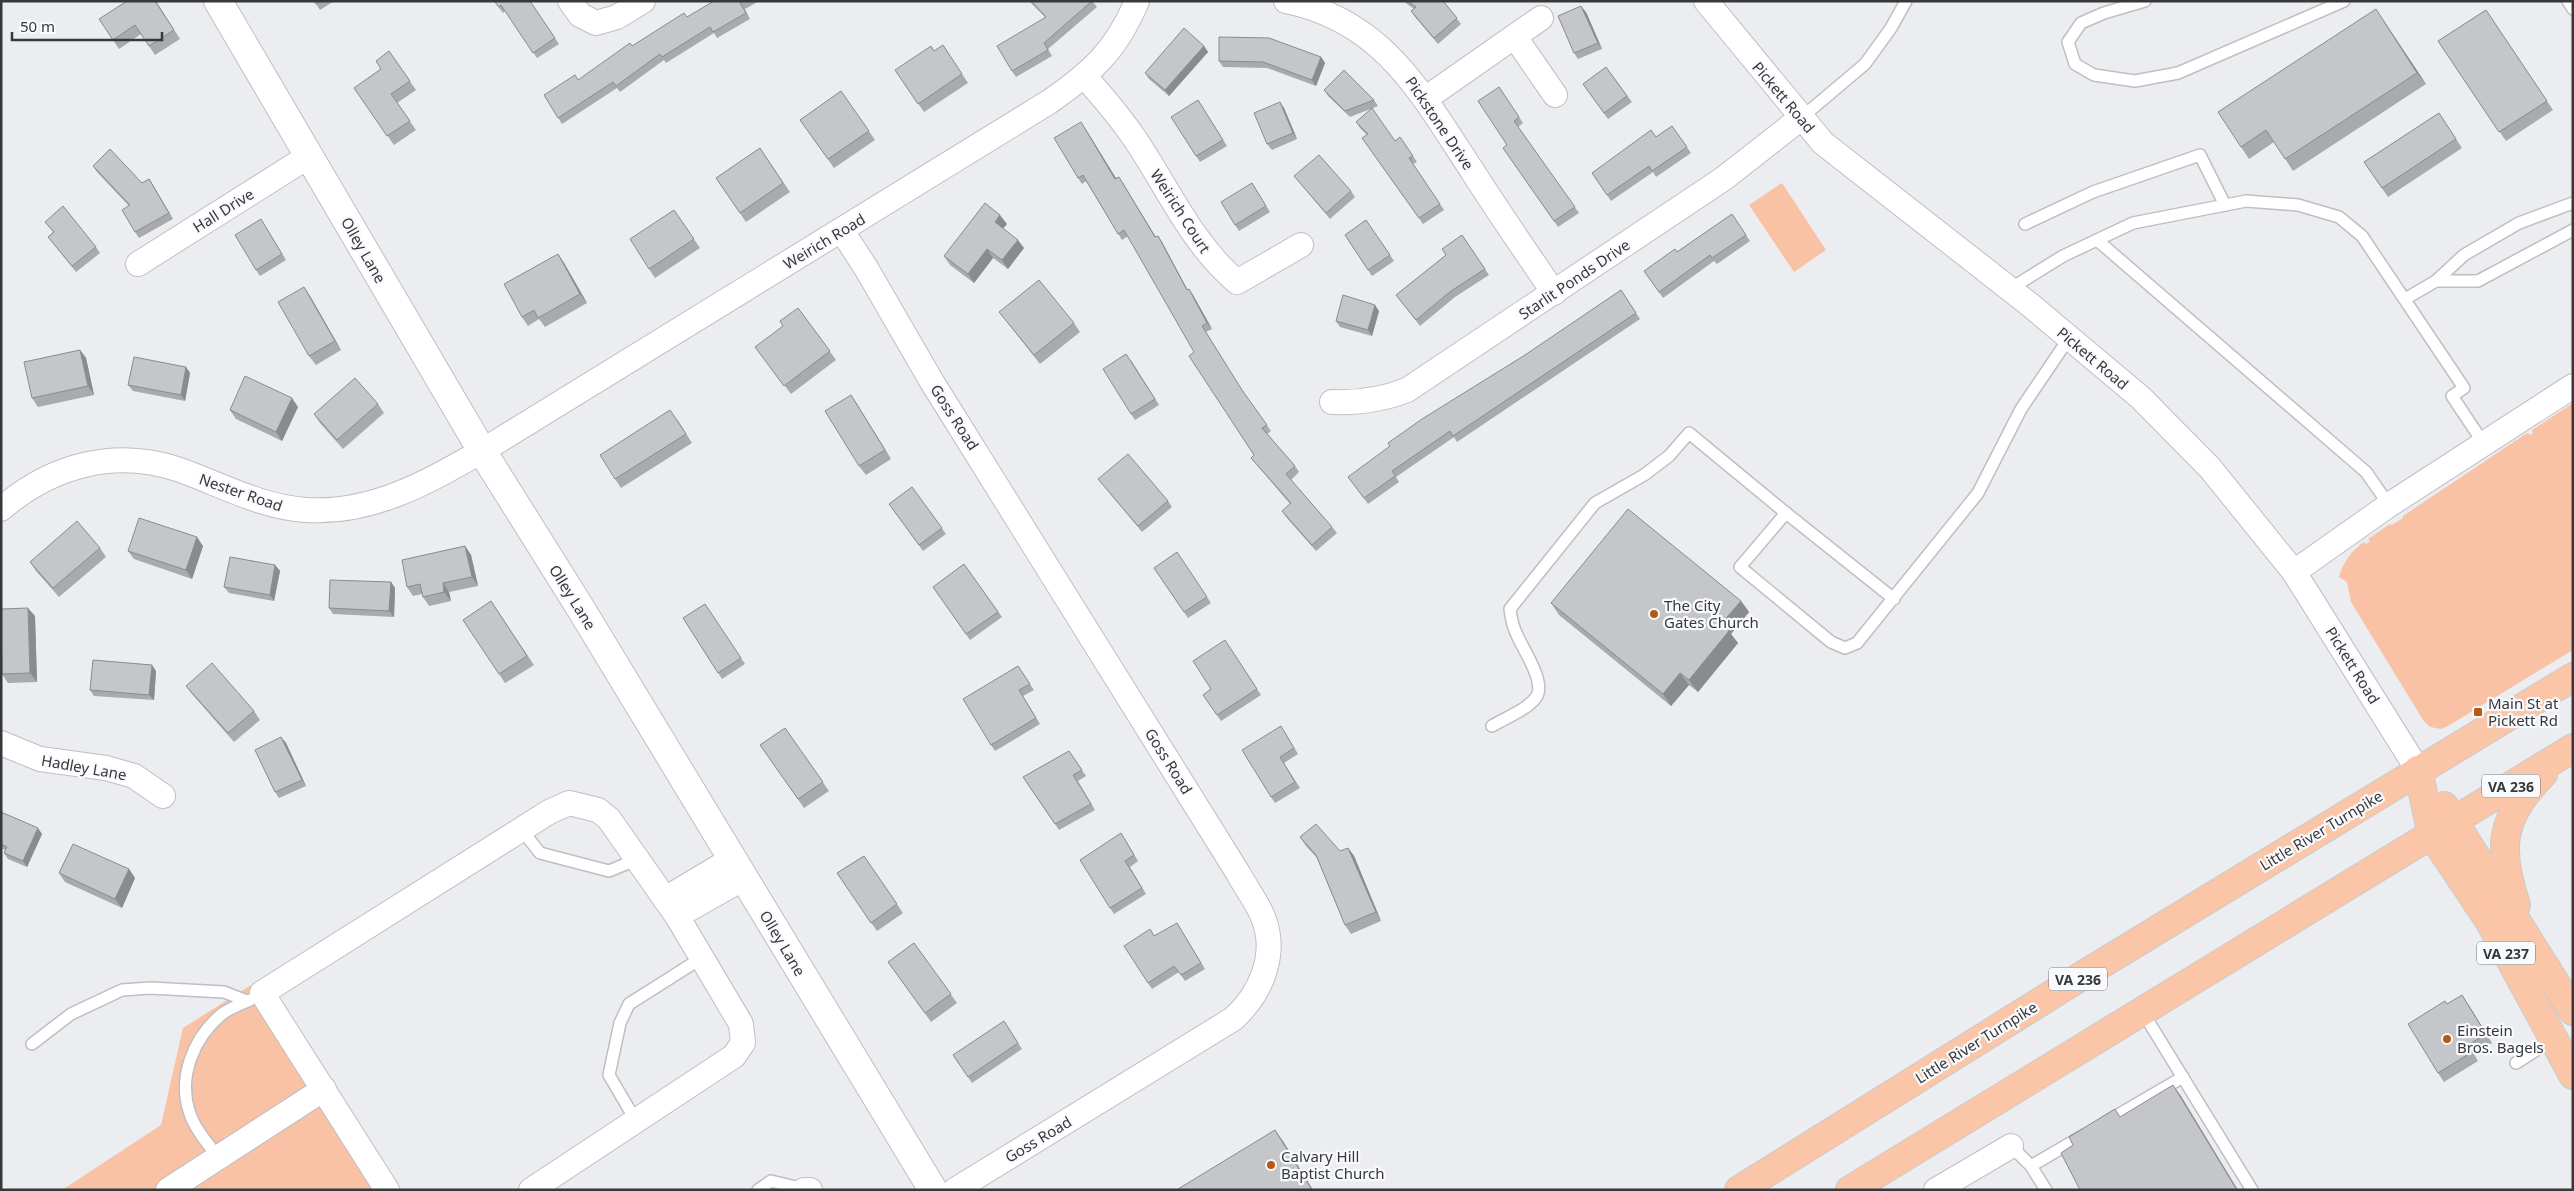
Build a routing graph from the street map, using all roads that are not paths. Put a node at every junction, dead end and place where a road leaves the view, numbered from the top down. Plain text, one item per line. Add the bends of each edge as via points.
1 (218, 1) edge
2 (570, 1) edge
3 (643, 1) edge
4 (1137, 1) edge
5 (1286, 1) edge
6 (1706, 1) edge
7 (1906, 1) edge
8 (2145, 1) edge
9 (2344, 1) edge
10 (2568, 1) edge
11 (2573, 9) edge
12 (1541, 18) dead end
13 (1515, 37) junction
14 (1085, 77) junction
15 (1555, 96) dead end
16 (1425, 99) junction
17 (1801, 118) junction
18 (309, 156) junction
19 (2573, 203) edge
20 (2225, 205) junction
21 (2025, 224) dead end
22 (2573, 230) edge
23 (842, 231) junction
24 (2097, 240) junction
25 (1301, 245) dead end
26 (138, 264) dead end
27 (2436, 281) junction
28 (2010, 289) junction
29 (1554, 293) junction
30 (2405, 299) junction
31 (2070, 338) junction
32 (2573, 386) edge
33 (1332, 402) dead end
34 (2484, 444) junction
35 (482, 450) junction
36 (2390, 505) junction
37 (1, 509) edge
38 (1786, 513) junction
39 (2294, 572) junction
40 (1894, 599) junction
41 (2573, 678) edge
42 (1492, 726) dead end
43 (1, 743) edge
44 (2570, 750) edge
45 (2418, 770) junction
46 (163, 796) dead end
47 (2455, 820) junction
48 (521, 829) junction
49 (2432, 835) junction
50 (638, 859) junction
51 (738, 869) junction
52 (671, 907) junction
53 (2528, 939) junction
54 (700, 959) junction
55 (255, 997) junction
56 (2573, 1010) edge
57 (2142, 1011) junction
58 (2552, 1040) junction
59 (32, 1044) dead end
60 (2516, 1063) dead end
61 (2573, 1075) edge
62 (2183, 1077) junction
63 (324, 1090) junction
64 (636, 1121) junction
65 (2011, 1146) joint
66 (218, 1157) junction
67 (2032, 1166) junction
68 (806, 1189) edge
69 (168, 1190) edge
70 (387, 1190) edge
71 (531, 1190) edge
72 (758, 1190) edge
73 (933, 1190) edge
74 (955, 1190) edge
75 (1740, 1190) edge
76 (1850, 1190) edge
77 (1936, 1190) edge
78 (2046, 1190) edge
79 (2252, 1190) edge

1 - 18 main road, Olley Lane
2 - 3 street via 580,15 596,23 617,17
4 - 14 street, Weirich Road via 1126,26 1102,60
5 - 16 street, Pickstone Drive via 1324,12 1368,37 1407,72
6 - 17 street, Pickett Road
7 - 17 lane via 1865,64
8 - 9 lane via 2081,23 2068,42 2075,64 2094,75 2135,81 2178,73
10 - 11 lane
12 - 13 street
13 - 15 street
13 - 16 street
14 - 23 street, Weirich Road
14 - 25 street, Weirich Court via 1136,140 1206,252 1237,282
16 - 29 street, Pickstone Drive
17 - 28 street, Pickett Road via 1823,143
17 - 29 street, Starlit Ponds Drive via 1723,179
18 - 26 street, Hall Drive
18 - 35 main road, Olley Lane
19 - 27 lane via 2519,223 2464,255
20 - 21 lane via 2200,154 2093,192
20 - 24 lane via 2133,223
20 - 30 lane via 2246,201 2298,205 2339,217 2362,236
22 - 27 lane via 2478,281
23 - 35 street, Weirich Road
23 - 74 street, Goss Road via 932,382 1238,873 1263,918 1268,934 1269,951 1264,974 1256,993 1233,1019
24 - 28 lane via 2062,256
24 - 36 lane via 2366,472
27 - 30 lane
28 - 31 street, Pickett Road
29 - 33 street, Starlit Ponds Drive via 1407,390 1387,398 1357,403
30 - 34 lane via 2464,388 2452,396
31 - 39 street, Pickett Road via 2180,436
31 - 40 lane via 2021,409 1978,493
32 - 34 street
34 - 36 street
35 - 37 street, Nester Road via 433,479 390,499 349,509 286,507 237,494 179,470 145,461 124,460 102,461 58,472 20,493
35 - 51 main road, Olley Lane
36 - 39 street
38 - 40 lane
38 - 40 lane via 1740,567 1831,642 1845,648 1857,643
38 - 42 lane via 1689,432 1669,456 1595,503 1510,609 1516,634 1537,674 1539,687 1530,704
39 - 45 street, Pickett Road
41 - 45 main road, VA 236
43 - 46 street, Hadley Lane via 40,759 106,768 134,776
44 - 47 main road, VA 236
44 - 53 main road via 2520,800 2506,832 2504,847 2508,875
45 - 47 main road, Pickett Road / VA 237
45 - 49 main road, Pickett Road / VA 237
45 - 75 main road, Little River Turnpike / VA 236
47 - 49 main road, VA 236
47 - 53 main road, Pickett Road / VA 237
48 - 50 lane via 540,853 609,871
48 - 50 street via 569,803 587,806 609,819
48 - 55 street
49 - 57 main road, VA 236
49 - 58 main road, Pickett Road / VA 237 via 2490,922
50 - 52 street
51 - 52 street
51 - 73 main road, Olley Lane
52 - 54 street
53 - 56 main road, Pickett Road / VA 237
54 - 64 lane via 629,1004 620,1023 610,1075
54 - 64 street via 741,1024 743,1042 734,1056
55 - 59 lane via 150,988 122,990 71,1014
55 - 63 street
55 - 66 lane via 224,1013 211,1025 197,1042 188,1065 185,1087 189,1112
57 - 62 lane
57 - 76 main road, VA 236
58 - 60 lane
58 - 61 main road, Pickett Road / VA 237
62 - 67 lane
62 - 79 lane
63 - 66 street
63 - 70 street
64 - 71 street
65 - 67 lane
65 - 77 street
66 - 69 street
67 - 78 lane
68 - 72 lane via 771,1181

